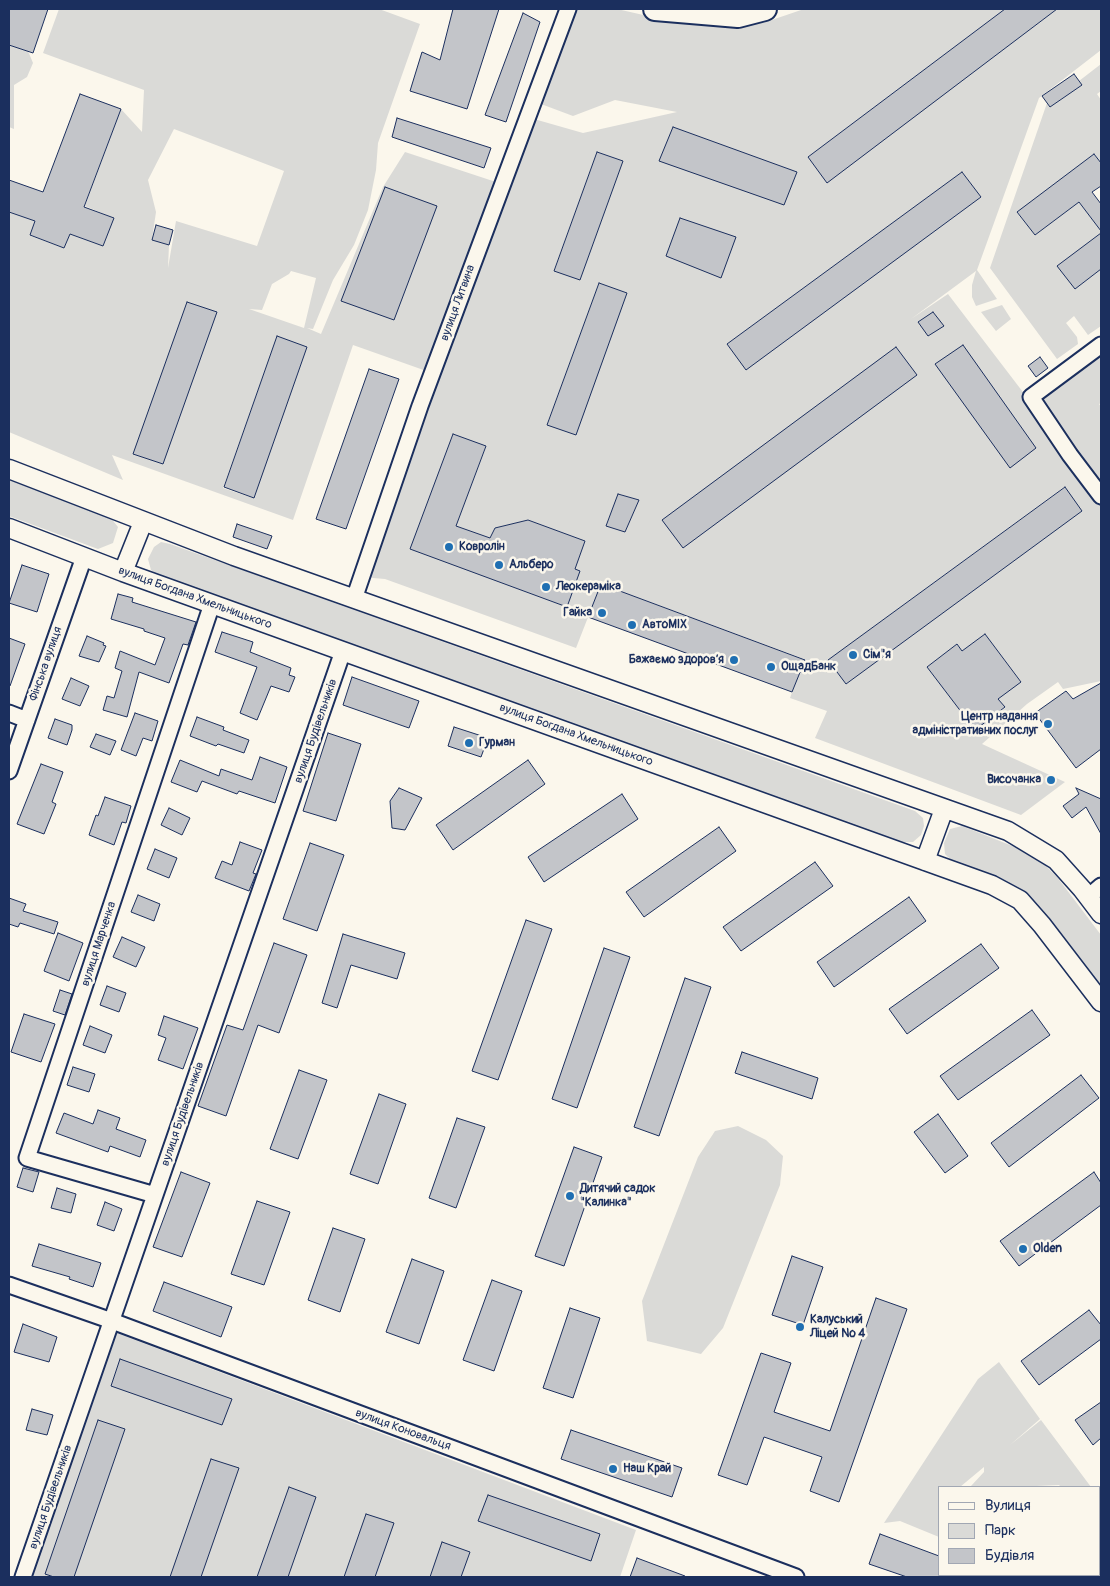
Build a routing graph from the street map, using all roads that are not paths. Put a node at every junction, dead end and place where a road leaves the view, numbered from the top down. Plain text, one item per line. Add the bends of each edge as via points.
1 (568, 9) edge
2 (655, 9) edge
3 (766, 9) edge
4 (1101, 345) edge
5 (9, 469) edge
6 (1101, 496) edge
7 (143, 522) junction
8 (9, 528) edge
9 (84, 556) junction
10 (123, 572) junction
11 (354, 599) junction
12 (212, 604) junction
13 (343, 651) junction
14 (9, 714) edge
15 (27, 720) junction
16 (9, 771) edge
17 (944, 809) junction
18 (925, 861) junction
19 (1094, 892) edge
20 (1101, 914) edge
21 (1101, 1002) edge
22 (155, 1195) junction
23 (9, 1285) edge
24 (112, 1321) junction
25 (23, 1577) edge
26 (793, 1577) edge

1 - 11 street, вулиця Литвина via 420,406
2 - 3 main road via 738,16
4 - 6 street via 1031,398
5 - 7 street
7 - 10 street
7 - 11 street
8 - 9 street, вулиця Богдана Хмельницького
9 - 10 street, вулиця Богдана Хмельницького
9 - 15 street, Фінська вулиця
10 - 12 street, вулиця Богдана Хмельницького
11 - 17 street
12 - 13 street, вулиця Богдана Хмельницького
12 - 22 street, вулиця Марченка via 27,1158
13 - 18 street, вулиця Богдана Хмельницького
13 - 22 street, вулиця Будівельників
14 - 15 street
15 - 16 street, Фінська вулиця
17 - 18 street
17 - 19 street via 1008,831 1056,860
18 - 21 street, вулиця Богдана Хмельницького via 992,885 1020,900
19 - 20 street
22 - 24 street, вулиця Будівельників
23 - 24 street, вулиця Коновальця
24 - 25 street, вулиця Будівельників
24 - 26 street, вулиця Коновальця

